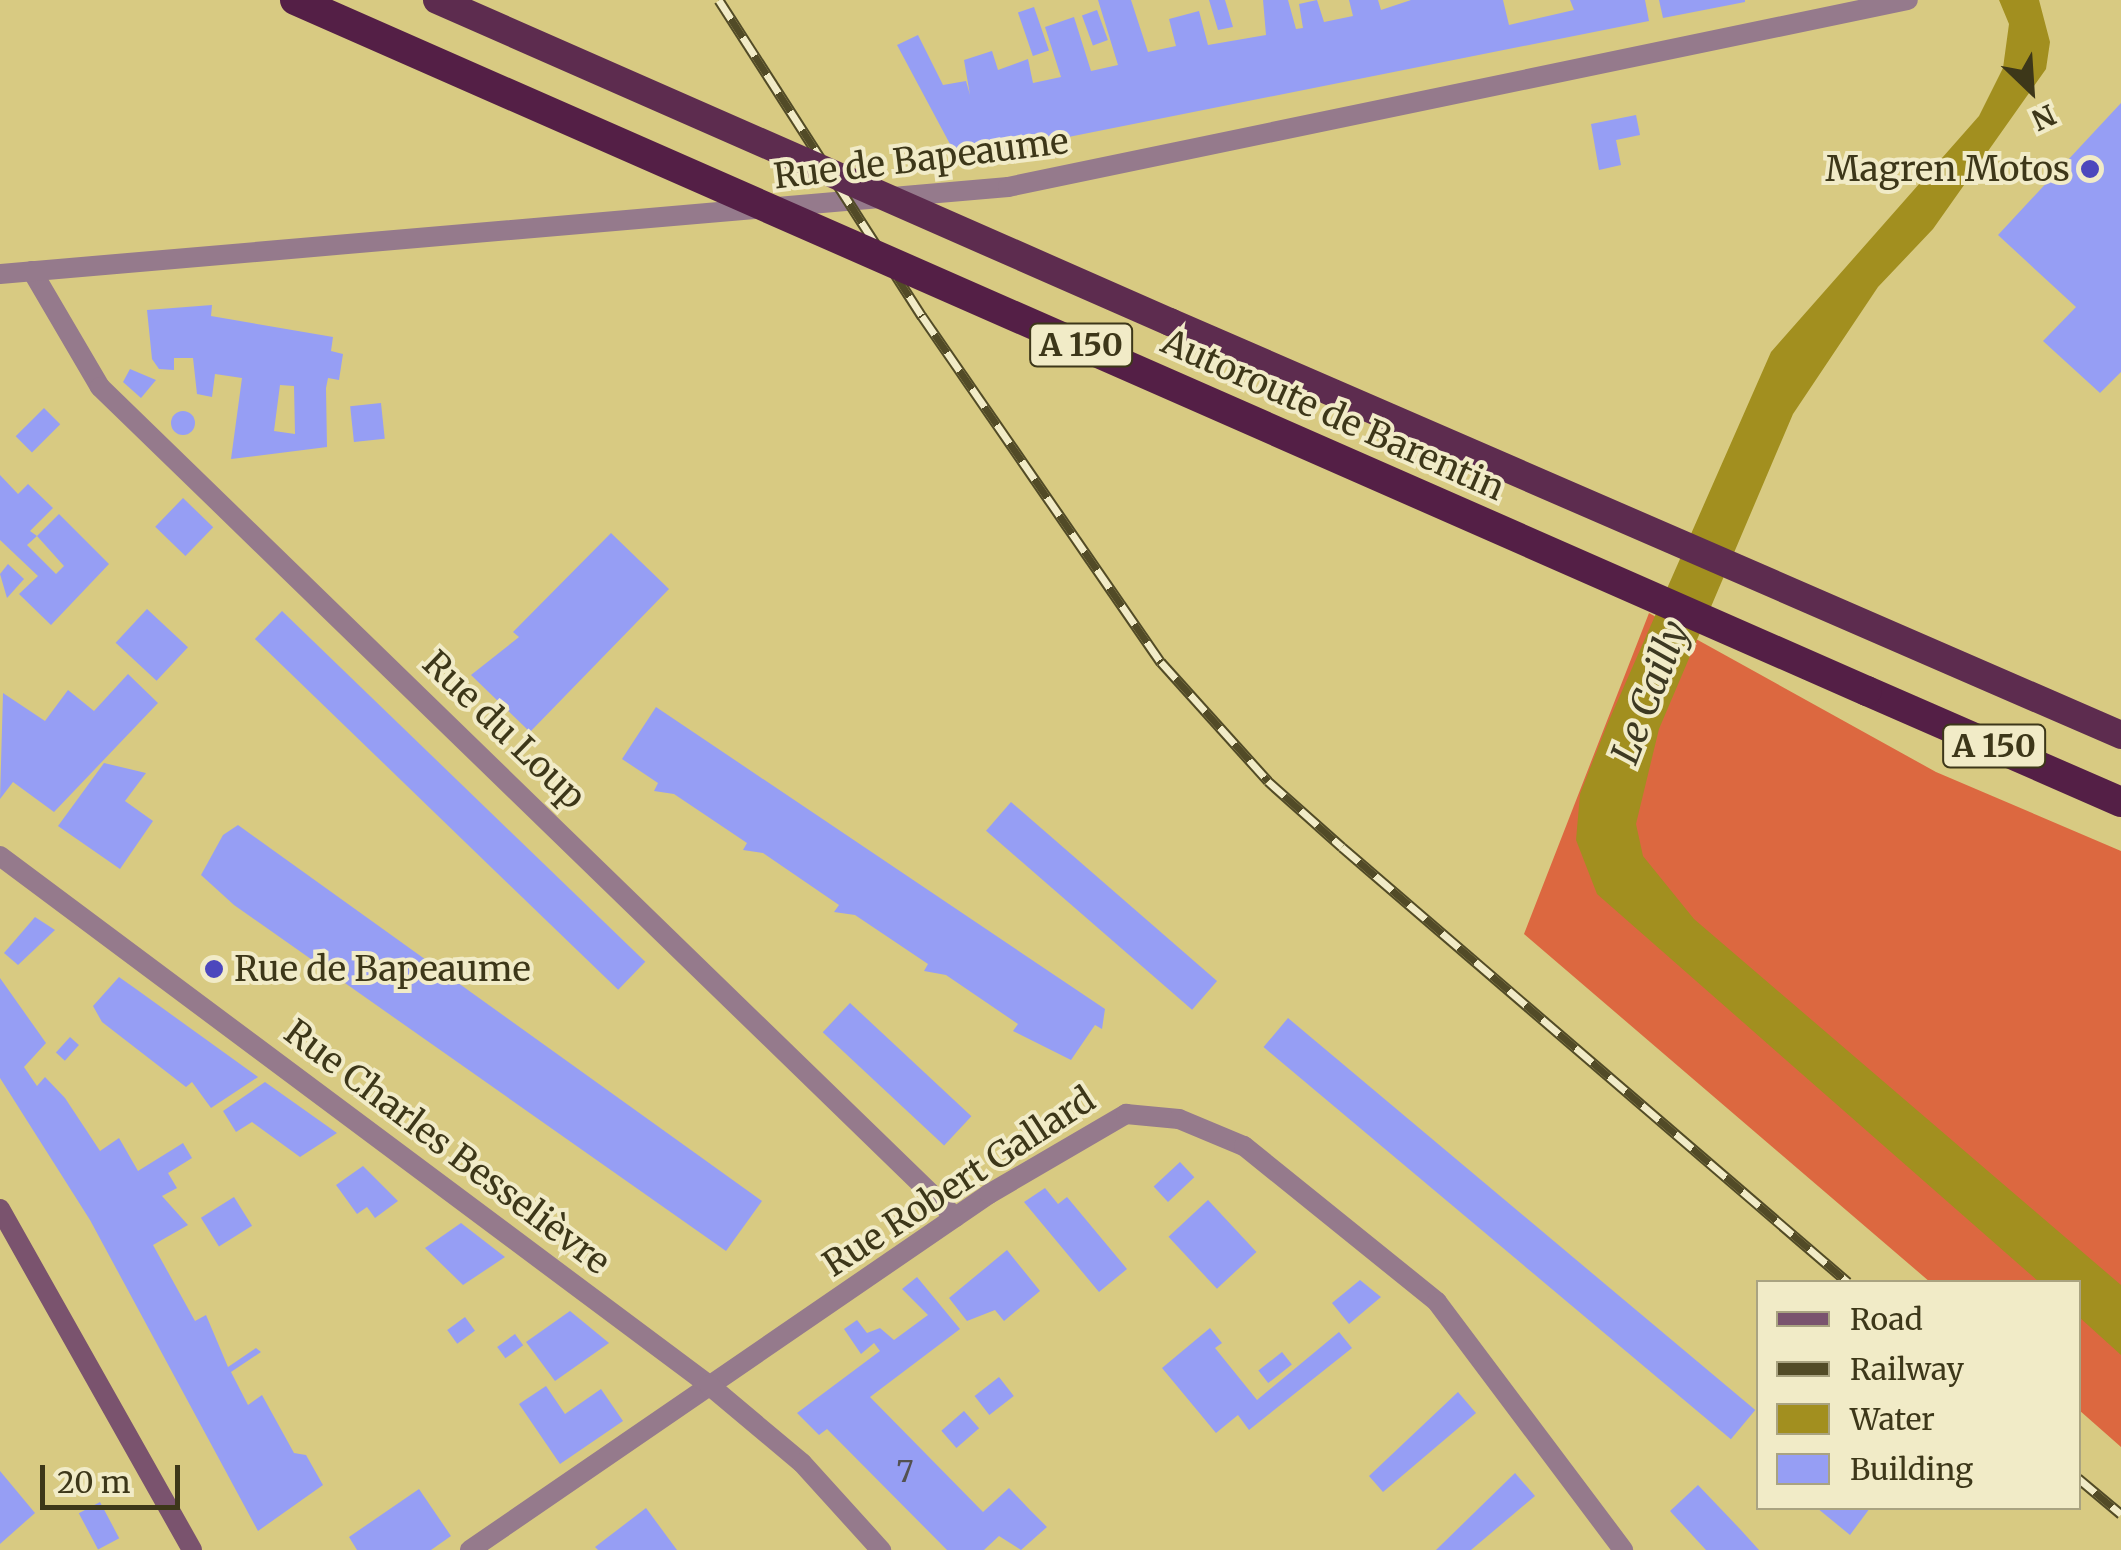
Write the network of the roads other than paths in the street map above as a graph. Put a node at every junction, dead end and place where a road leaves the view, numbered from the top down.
1 (295, 0) edge
2 (437, 0) edge
3 (1908, 0) edge
4 (32, 271) junction
5 (0, 274) edge
6 (2121, 735) edge
7 (2121, 802) edge
8 (0, 856) edge
9 (0, 1209) edge
10 (956, 1216) junction
11 (709, 1385) junction
12 (192, 1550) edge
13 (470, 1550) edge
14 (881, 1550) edge
15 (1623, 1550) edge

1 - 7 highway, Autoroute de Barentin / A 150, bridge
2 - 6 highway, Autoroute de Barentin / A 150, bridge
3 - 4 street, Rue de Bapeaume
4 - 5 street, Rue de Bapeaume
4 - 10 street, Rue du Loup
8 - 11 street, Rue Charles Besselièvre
9 - 12 main road
10 - 11 street, Rue Robert Gallard
10 - 15 street, Rue Robert Gallard
11 - 13 street, Rue Robert Gallard
11 - 14 street, Rue Charles Besselièvre

